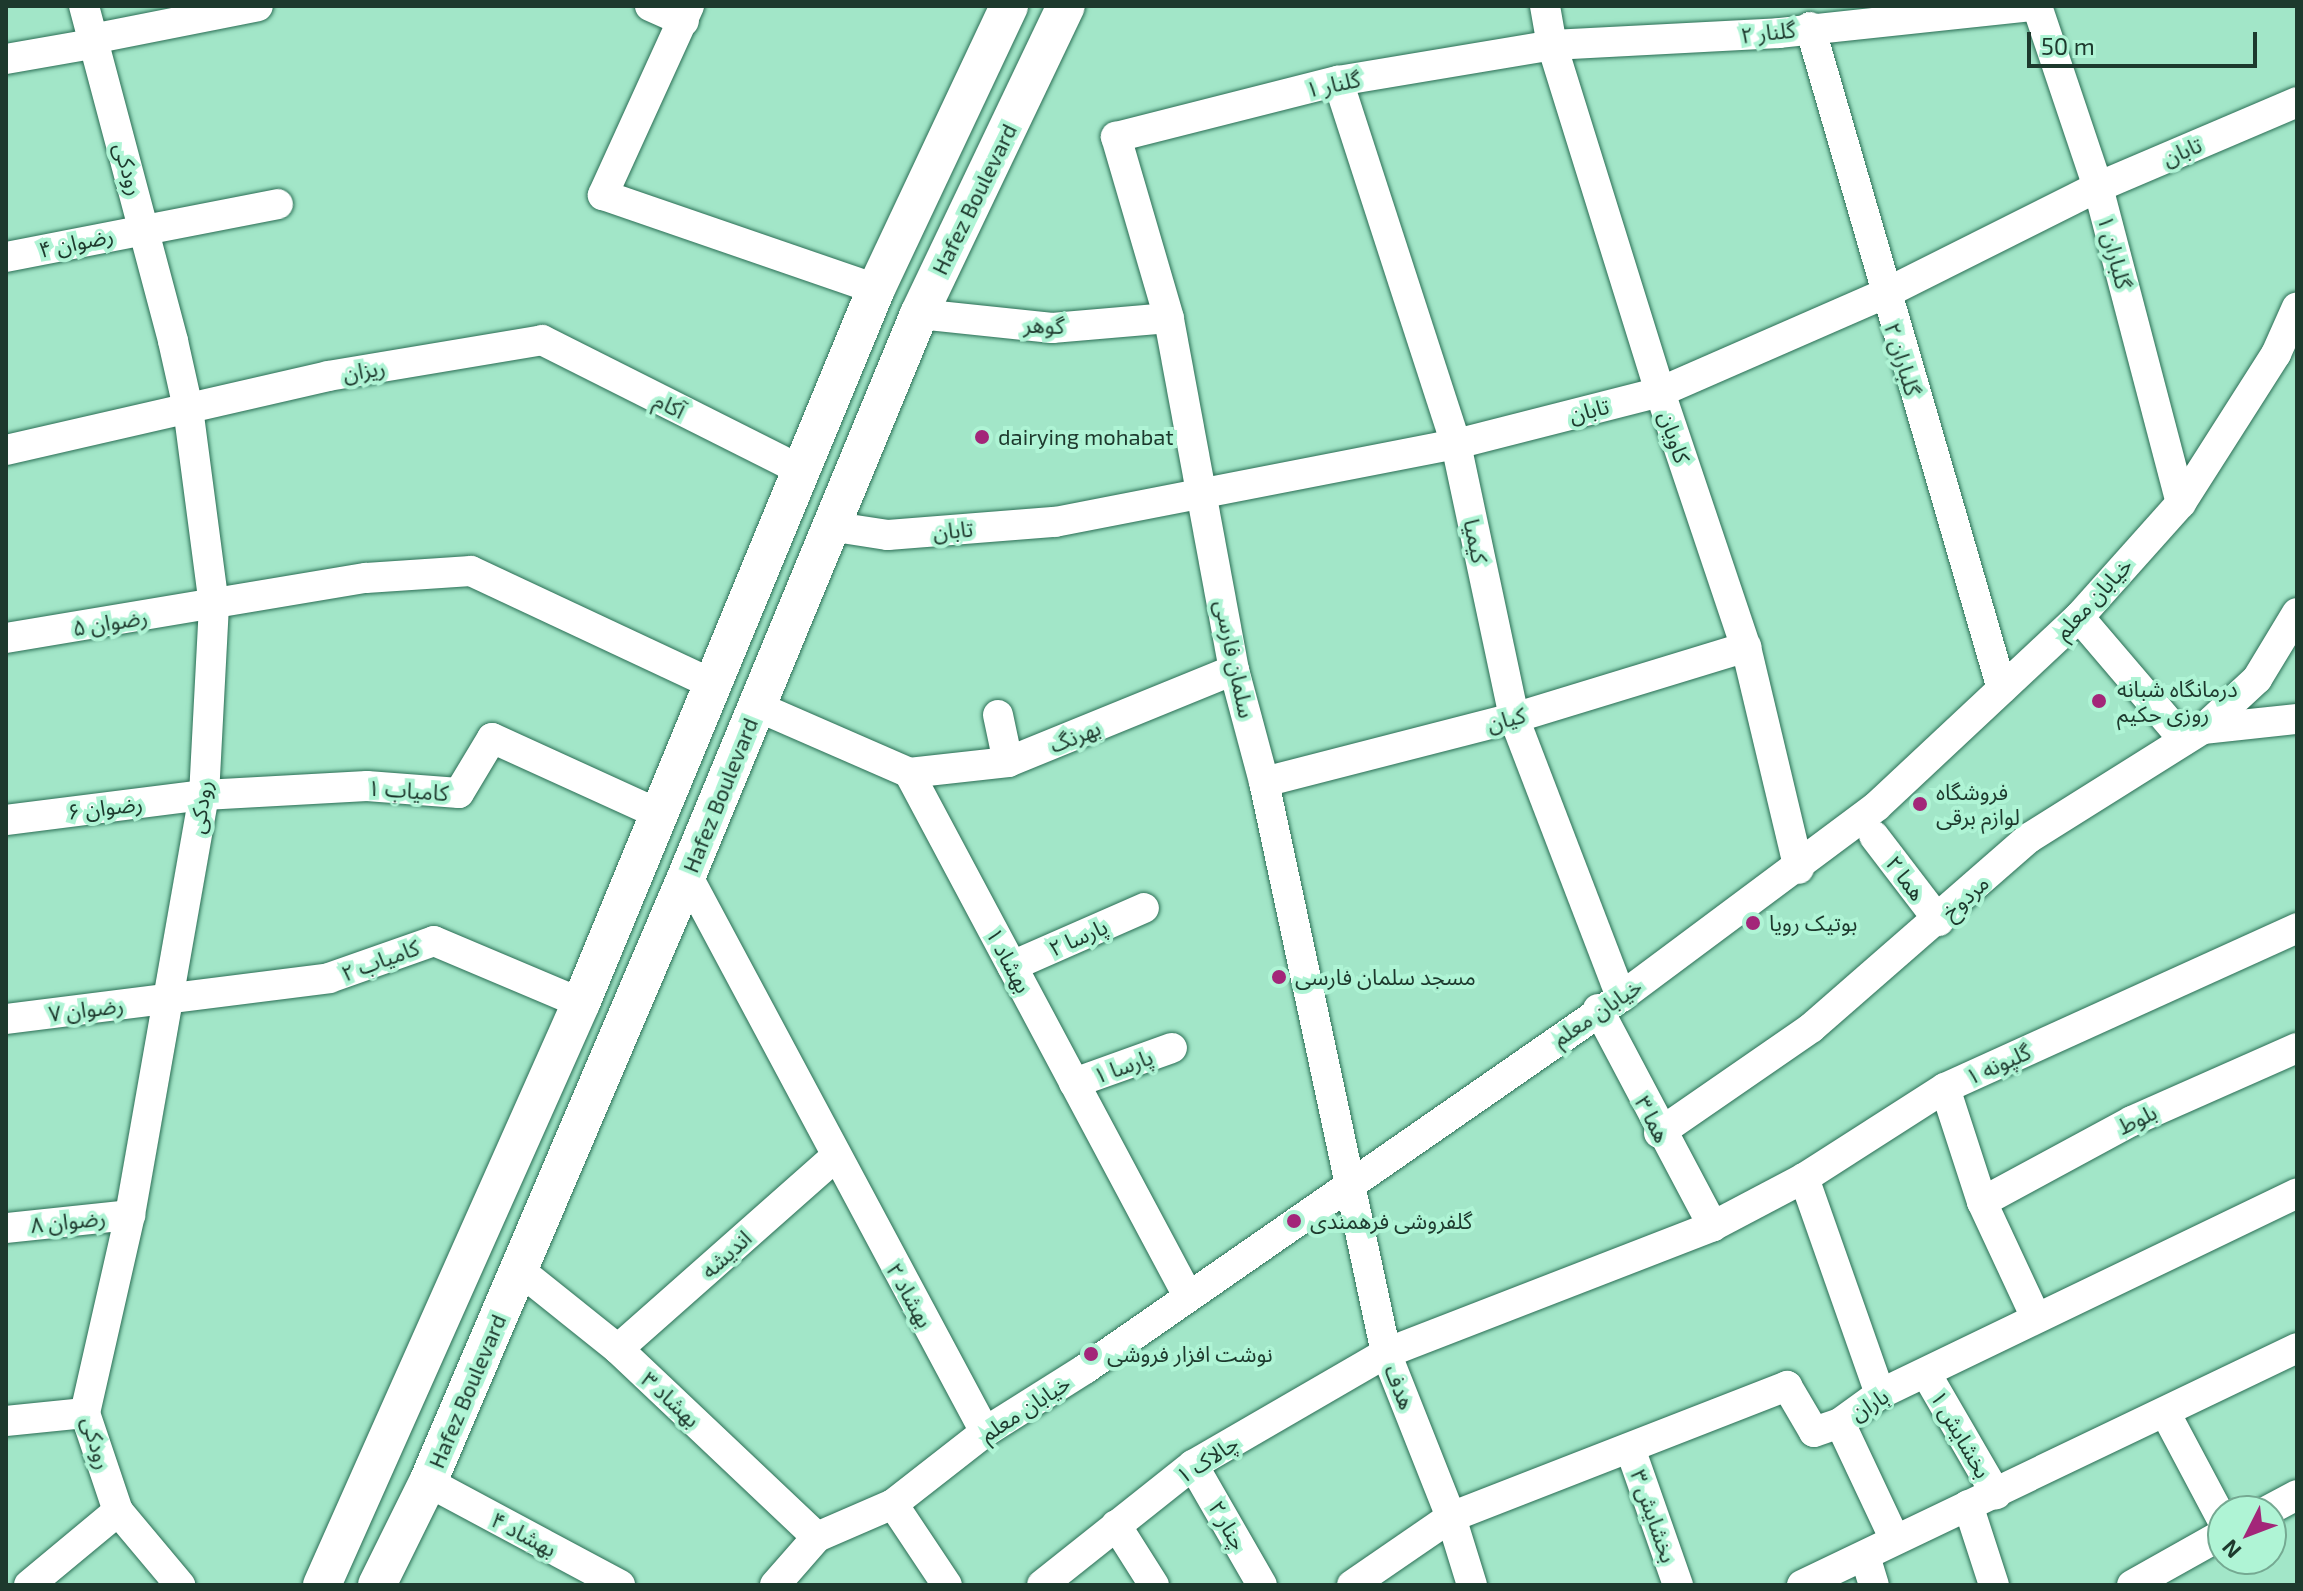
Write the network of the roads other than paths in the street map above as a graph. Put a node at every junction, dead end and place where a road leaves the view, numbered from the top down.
1 (84, 6) edge
2 (258, 6) edge
3 (650, 6) edge
4 (1009, 6) edge
5 (1066, 6) edge
6 (1545, 6) edge
7 (2034, 6) edge
8 (1993, 9) edge
9 (686, 13) edge
10 (1780, 20) edge
11 (1810, 27) junction
12 (92, 42) junction
13 (1552, 45) junction
14 (6, 59) edge
15 (1338, 81) junction
16 (2297, 102) edge
17 (1116, 137) joint
18 (2098, 187) junction
19 (278, 204) dead end
20 (146, 228) junction
21 (6, 257) edge
22 (876, 289) junction
23 (1884, 294) junction
24 (2297, 307) edge
25 (919, 314) junction
26 (1169, 318) junction
27 (542, 340) joint
28 (1660, 392) junction
29 (188, 408) junction
30 (1456, 444) junction
31 (6, 450) edge
32 (799, 469) junction
33 (1201, 495) junction
34 (2181, 503) junction
35 (829, 526) junction
36 (214, 605) junction
37 (2297, 613) edge
38 (2079, 617) junction
39 (6, 638) edge
40 (1746, 647) junction
41 (1234, 670) junction
42 (712, 684) junction
43 (2002, 689) junction
44 (756, 706) junction
45 (998, 715) dead end
46 (1514, 718) junction
47 (2297, 719) edge
48 (2193, 734) junction
49 (1008, 762) junction
50 (909, 773) junction
51 (1264, 782) junction
52 (204, 795) junction
53 (659, 814) junction
54 (6, 820) edge
55 (1874, 836) dead end
56 (1799, 869) junction
57 (687, 875) junction
58 (1144, 908) dead end
59 (1939, 921) junction
60 (2297, 928) edge
61 (1012, 966) junction
62 (166, 998) junction
63 (581, 1003) junction
64 (1609, 1003) junction
65 (6, 1019) edge
66 (1172, 1048) dead end
67 (2297, 1048) edge
68 (1074, 1083) junction
69 (1945, 1088) junction
70 (1659, 1133) junction
71 (834, 1158) junction
72 (1804, 1178) junction
73 (1350, 1182) junction
74 (2297, 1193) edge
75 (1982, 1202) junction
76 (130, 1215) junction
77 (1713, 1226) junction
78 (6, 1228) edge
79 (518, 1269) junction
80 (1187, 1294) junction
81 (2036, 1318) junction
82 (2297, 1348) edge
83 (618, 1349) junction
84 (1386, 1353) junction
85 (1927, 1375) junction
86 (1880, 1394) junction
87 (85, 1413) junction
88 (2166, 1414) junction
89 (6, 1421) edge
90 (1840, 1423) junction
91 (985, 1432) junction
92 (1630, 1448) junction
93 (1193, 1465) junction
94 (428, 1482) junction
95 (1996, 1494) junction
96 (2209, 1495) edge
97 (893, 1504) junction
98 (1968, 1505) junction
99 (118, 1511) junction
100 (1451, 1517) junction
101 (1116, 1525) junction
102 (817, 1537) junction
103 (1895, 1540) junction
104 (2207, 1543) edge
105 (1865, 1556) junction
106 (29, 1585) edge
107 (180, 1585) edge
108 (322, 1585) edge
109 (377, 1585) edge
110 (620, 1585) edge
111 (775, 1585) edge
112 (947, 1585) edge
113 (1042, 1585) edge
114 (1154, 1585) edge
115 (1262, 1585) edge
116 (1352, 1585) edge
117 (1472, 1585) edge
118 (1678, 1585) edge
119 (1802, 1585) edge
120 (1874, 1585) edge
121 (1994, 1585) edge
122 (2132, 1585) edge

1 - 12 street, رودکی
2 - 12 street
3 - 9 street
4 - 22 main road
5 - 25 main road, Hafez Boulevard
6 - 13 street, کاویان
7 - 8 street, گلنار ۲
7 - 18 street, گلباران ۱
8 - 11 street, گلنار ۲
9 - 22 street
10 - 11 street, گلنار ۲
10 - 13 street, گلنار ۲
11 - 23 street, گلباران ۲
12 - 14 street
12 - 20 street, رودکی
13 - 15 street, گلنار ۱
13 - 28 street, کاویان
15 - 17 street, گلنار ۱
15 - 30 street, کیمیا
16 - 18 street, تابان
17 - 26 street, سلمان فارسی
18 - 23 street, تابان
18 - 34 street, گلباران ۱
19 - 20 street, رضوان ۴
20 - 21 street, رضوان ۴
20 - 29 street, رودکی
22 - 32 main road
23 - 28 street, تابان
23 - 43 street, گلباران ۲
24 - 34 street, خیابان معلم
25 - 26 street, گوهر
25 - 35 main road, Hafez Boulevard
26 - 33 street, سلمان فارسی
27 - 29 street, ریزان
27 - 32 street, آکام
28 - 30 street, تابان
28 - 40 street, کاویان
29 - 31 street, ریزان
29 - 36 street, رودکی
30 - 33 street, تابان
30 - 46 street, کیمیا
32 - 42 main road
33 - 35 street, تابان
33 - 41 street, سلمان فارسی
34 - 38 street, خیابان معلم
35 - 44 main road, Hafez Boulevard
36 - 39 street, رضوان ۵
36 - 42 street, رضوان ۵
36 - 52 street, رودکی
37 - 48 street
38 - 43 street, خیابان معلم
38 - 48 street
40 - 46 street, کیان
40 - 56 street, کاویان
41 - 49 street, بهرنگ
41 - 51 street, سلمان فارسی
42 - 53 main road
43 - 56 street, خیابان معلم
44 - 50 street
44 - 57 main road, Hafez Boulevard
45 - 49 street
46 - 51 street, کیان
46 - 64 street, کیمیا
47 - 48 street, مردوخ
48 - 59 street, مردوخ
49 - 50 street, بهرنگ
50 - 61 street, بهشاد ۱
51 - 73 street, سلمان فارسی
52 - 53 street, کامیاب ۱
52 - 54 street, رضوان ۶
52 - 62 street, رودکی
53 - 63 main road
55 - 59 street, هما ۲
56 - 64 street, خیابان معلم
57 - 71 street, بهشاد ۲
57 - 79 main road, Hafez Boulevard
58 - 61 street, پارسا ۲
59 - 70 street, مردوخ
60 - 69 street, گلپونه ۱
61 - 68 street, بهشاد ۱
62 - 63 street, کامیاب ۲
62 - 65 street, رضوان ۷
62 - 76 street, رودکی
63 - 108 main road
64 - 70 street, هما ۳
64 - 73 street, خیابان معلم
66 - 68 street, پارسا ۱
67 - 75 street, بلوط
68 - 80 street, بهشاد ۱
69 - 72 street, گلپونه ۱
69 - 75 street
70 - 77 street, هما ۳
71 - 83 street, اندیشه
71 - 91 street, بهشاد ۲
72 - 77 street, گلپونه ۱
72 - 86 street
73 - 80 street, خیابان معلم
73 - 84 street, هدف
74 - 81 street, باران
75 - 81 street
76 - 78 street, رضوان ۸
76 - 87 street, رودکی
77 - 84 street, چالاک ۱
79 - 83 street, بهشاد ۳
79 - 94 main road, Hafez Boulevard
80 - 91 street, خیابان معلم
81 - 85 street, باران
82 - 88 street
83 - 102 street, بهشاد ۳
84 - 93 street, چالاک ۱
84 - 100 street, هدف
85 - 86 street, باران
85 - 95 street, بخشایش ۱
86 - 90 street, باران
87 - 89 street
87 - 99 street, رودکی
88 - 95 street
88 - 96 street
90 - 92 street, باران
90 - 103 street
91 - 97 street, خیابان معلم
92 - 100 street, باران
92 - 118 street, بخشایش ۳
93 - 101 street, چالاک ۱
93 - 115 street, چنار ۲
94 - 109 main road, Hafez Boulevard
94 - 110 street, بهشاد ۴
95 - 98 street
97 - 102 street, خیابان معلم
97 - 112 street
98 - 103 street
98 - 121 street
99 - 106 street
99 - 107 street, رودکی
100 - 116 street, باران
100 - 117 street, هدف
101 - 113 street, چالاک ۱
101 - 114 street
102 - 111 street, خیابان معلم
103 - 105 street
104 - 122 street
105 - 119 street
105 - 120 street

